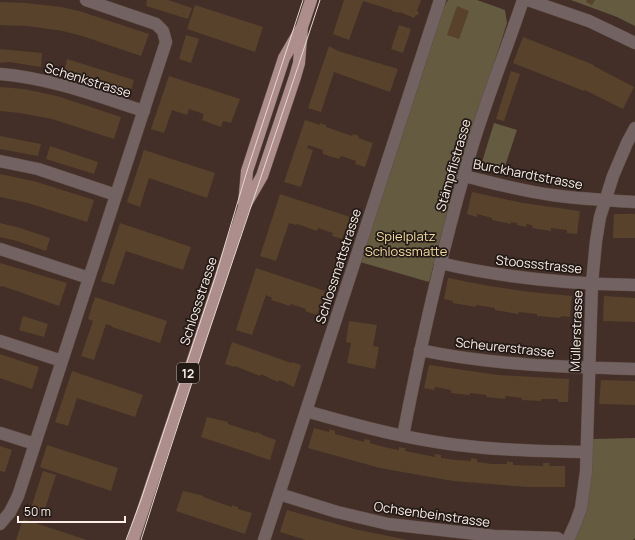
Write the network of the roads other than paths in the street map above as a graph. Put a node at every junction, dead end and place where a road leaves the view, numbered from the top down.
1 (86, 0) edge
2 (311, 0) edge
3 (440, 0) edge
4 (523, 0) edge
5 (528, 0) edge
6 (635, 43) edge
7 (0, 74) edge
8 (144, 112) junction
9 (635, 128) edge
10 (0, 161) edge
11 (464, 176) junction
12 (116, 195) junction
13 (606, 200) junction
14 (635, 202) edge
15 (0, 249) edge
16 (440, 263) junction
17 (90, 278) junction
18 (592, 283) junction
19 (635, 285) edge
20 (0, 341) edge
21 (420, 350) junction
22 (62, 361) junction
23 (589, 367) junction
24 (635, 369) edge
25 (306, 410) junction
26 (0, 433) edge
27 (403, 436) junction
28 (35, 444) junction
29 (586, 452) junction
30 (279, 494) junction
31 (0, 524) edge
32 (133, 540) edge
33 (264, 540) edge
34 (560, 540) edge
35 (568, 540) edge

1 - 8 street, Schenkstrasse
2 - 32 main road, Schlossstrasse / 12
3 - 25 street, Schlossmattstrasse
4 - 11 street, Stämpflistrasse
5 - 6 street
7 - 8 street, Schenkstrasse
8 - 12 street, Schenkstrasse
9 - 13 street, Müllerstrasse
10 - 12 street
11 - 13 street, Burckhardtstrasse
11 - 16 street, Stämpflistrasse
12 - 17 street, Schenkstrasse
13 - 14 street, Burckhardtstrasse
13 - 18 street, Müllerstrasse
15 - 17 street
16 - 18 street, Stoossstrasse
16 - 21 street, Stämpflistrasse
17 - 22 street, Schenkstrasse
18 - 19 street, Stoossstrasse
18 - 23 street, Müllerstrasse
20 - 22 street
21 - 23 street, Scheurerstrasse
21 - 27 street, Stämpflistrasse
22 - 28 street, Schenkstrasse
23 - 24 street, Scheurerstrasse
23 - 29 street, Müllerstrasse
25 - 27 street
25 - 30 street, Schlossmattstrasse
26 - 28 street
27 - 29 street
28 - 31 street, Schenkstrasse
29 - 35 street, Müllerstrasse
30 - 33 street, Schlossmattstrasse
30 - 34 street, Ochsenbeinstrasse

